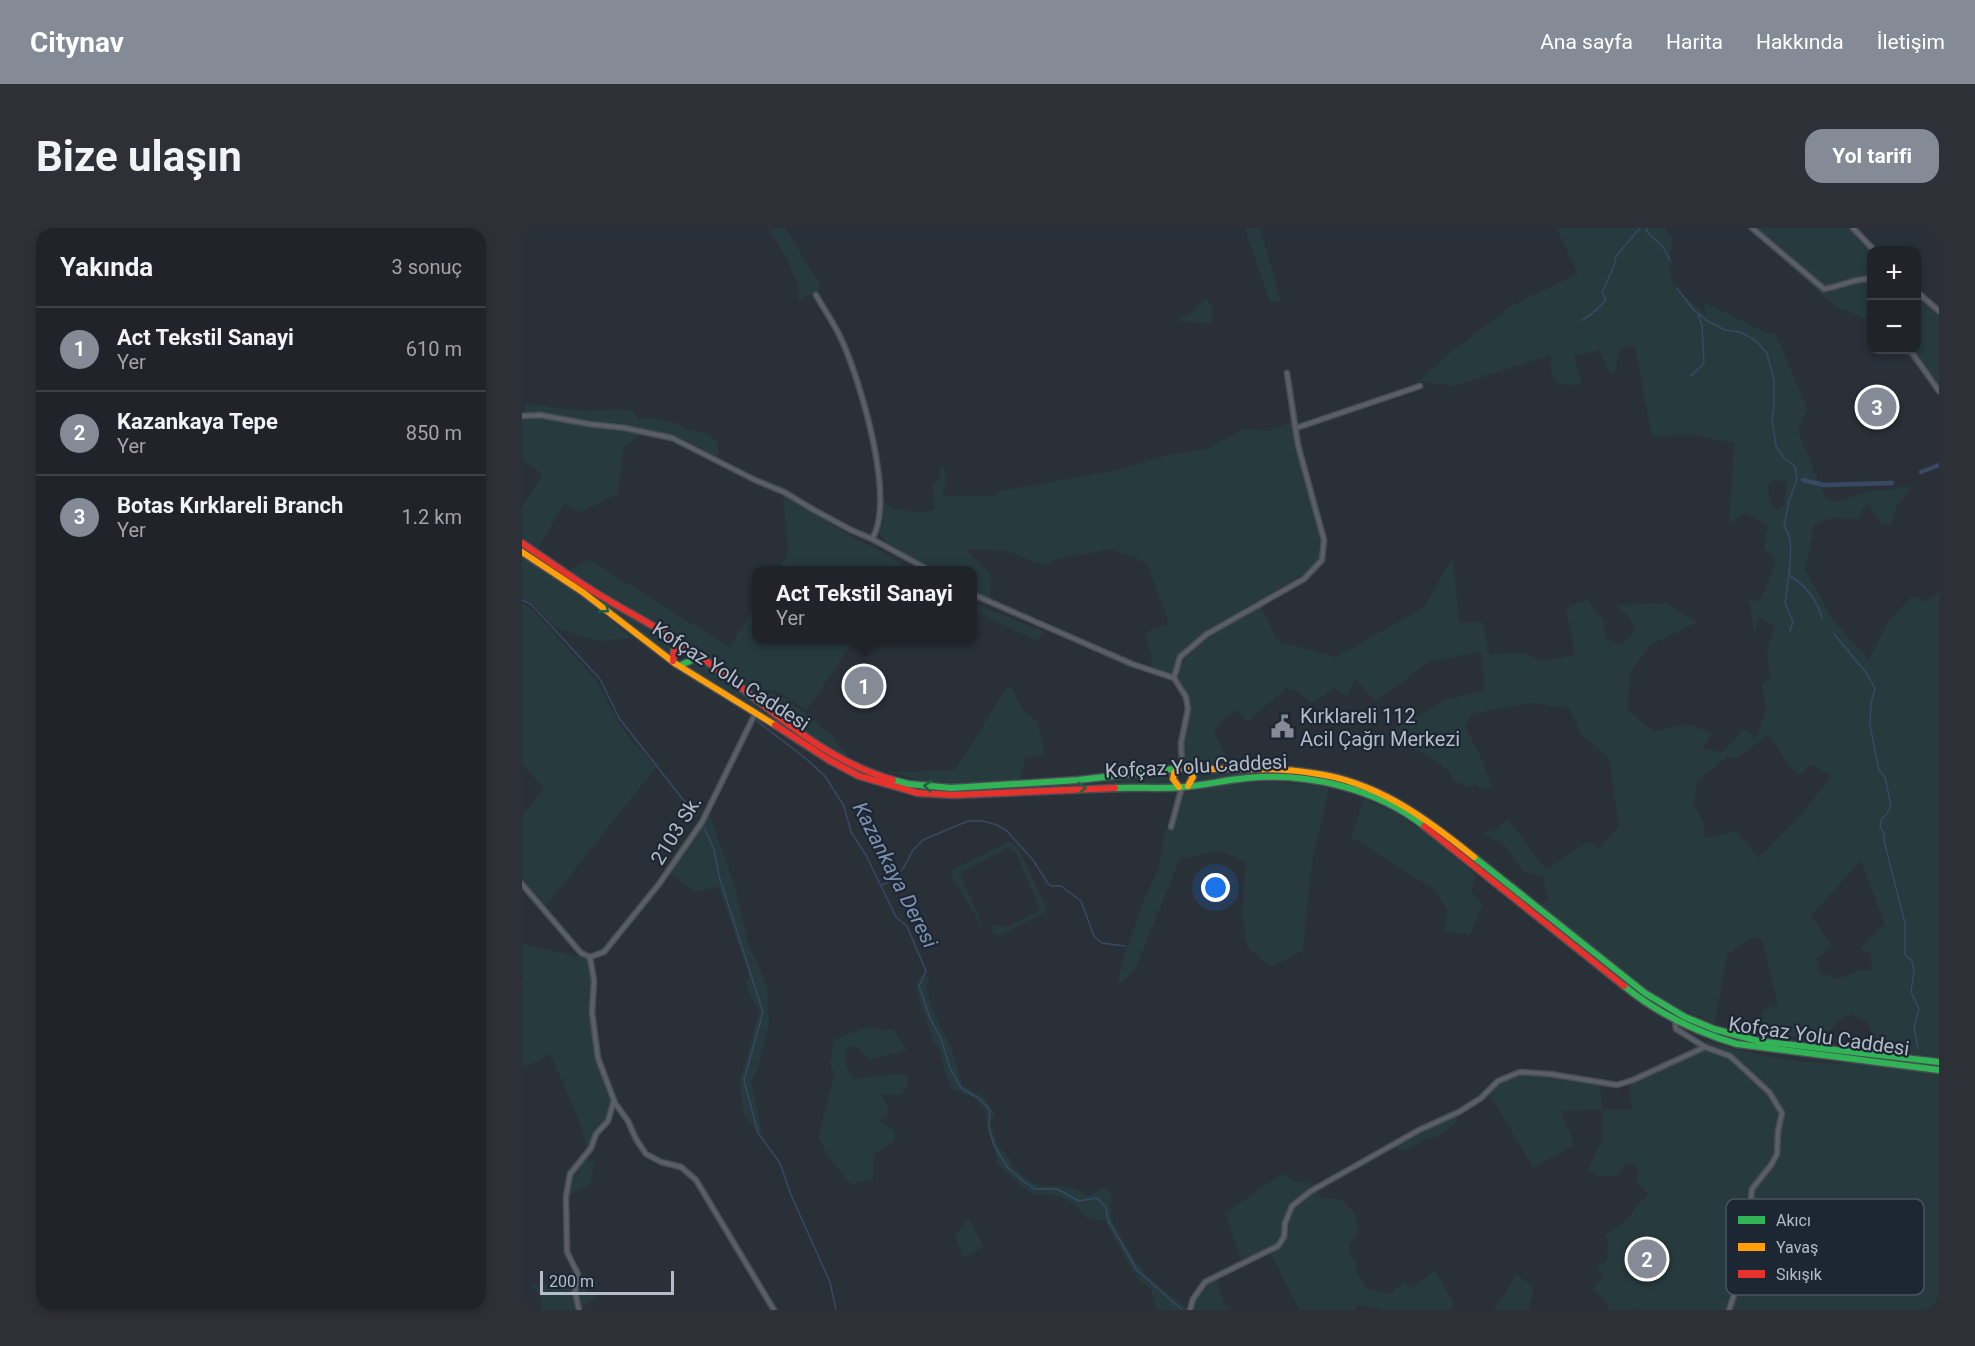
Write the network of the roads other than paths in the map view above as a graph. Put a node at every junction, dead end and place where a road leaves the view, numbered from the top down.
1 (1752, 228) edge
2 (1853, 228) edge
3 (1870, 246) edge
4 (1867, 279) edge
5 (816, 295) dead end
6 (1921, 295) edge
7 (1939, 311) edge
8 (1913, 354) edge
9 (1287, 373) dead end
10 (1420, 386) dead end
11 (1939, 391) edge
12 (522, 416) edge
13 (1296, 428) junction
14 (872, 539) junction
15 (522, 543) edge
16 (522, 552) edge
17 (922, 566) edge
18 (977, 596) edge
19 (688, 649) junction
20 (676, 663) junction
21 (1174, 678) junction
22 (756, 712) junction
23 (1184, 768) junction
24 (1183, 786) junction
25 (1171, 827) dead end
26 (522, 884) edge
27 (588, 957) junction
28 (1675, 1020) junction
29 (1705, 1047) junction
30 (1939, 1062) edge
31 (1936, 1069) edge
32 (614, 1099) junction
33 (1751, 1199) edge
34 (1734, 1295) edge
35 (579, 1310) edge
36 (774, 1310) edge
37 (1190, 1310) edge
38 (1729, 1310) edge

1 - 4 street
2 - 3 street
5 - 14 street
6 - 7 street
8 - 11 street
9 - 13 street
10 - 13 street
12 - 14 street
13 - 21 street
14 - 17 street
15 - 19 main road, Kofçaz Yolu Caddesi
16 -> 20 main road, Kofçaz Yolu Caddesi
18 - 21 street
19 - 20 main road
19 - 20 main road
23 -> 19 main road, Kofçaz Yolu Caddesi
20 - 22 main road, Kofçaz Yolu Caddesi
21 - 23 street
22 -> 24 main road, Kofçaz Yolu Caddesi
22 - 27 street, 2103 Sk.
23 - 24 main road
23 - 24 main road
23 - 30 main road, Kofçaz Yolu Caddesi
24 - 25 street
24 - 28 main road, Kofçaz Yolu Caddesi
26 - 27 street
27 - 32 street
28 - 29 street
28 - 31 main road, Kofçaz Yolu Caddesi
29 - 33 street
29 - 37 street
32 - 35 street
32 - 36 street
34 - 38 street

